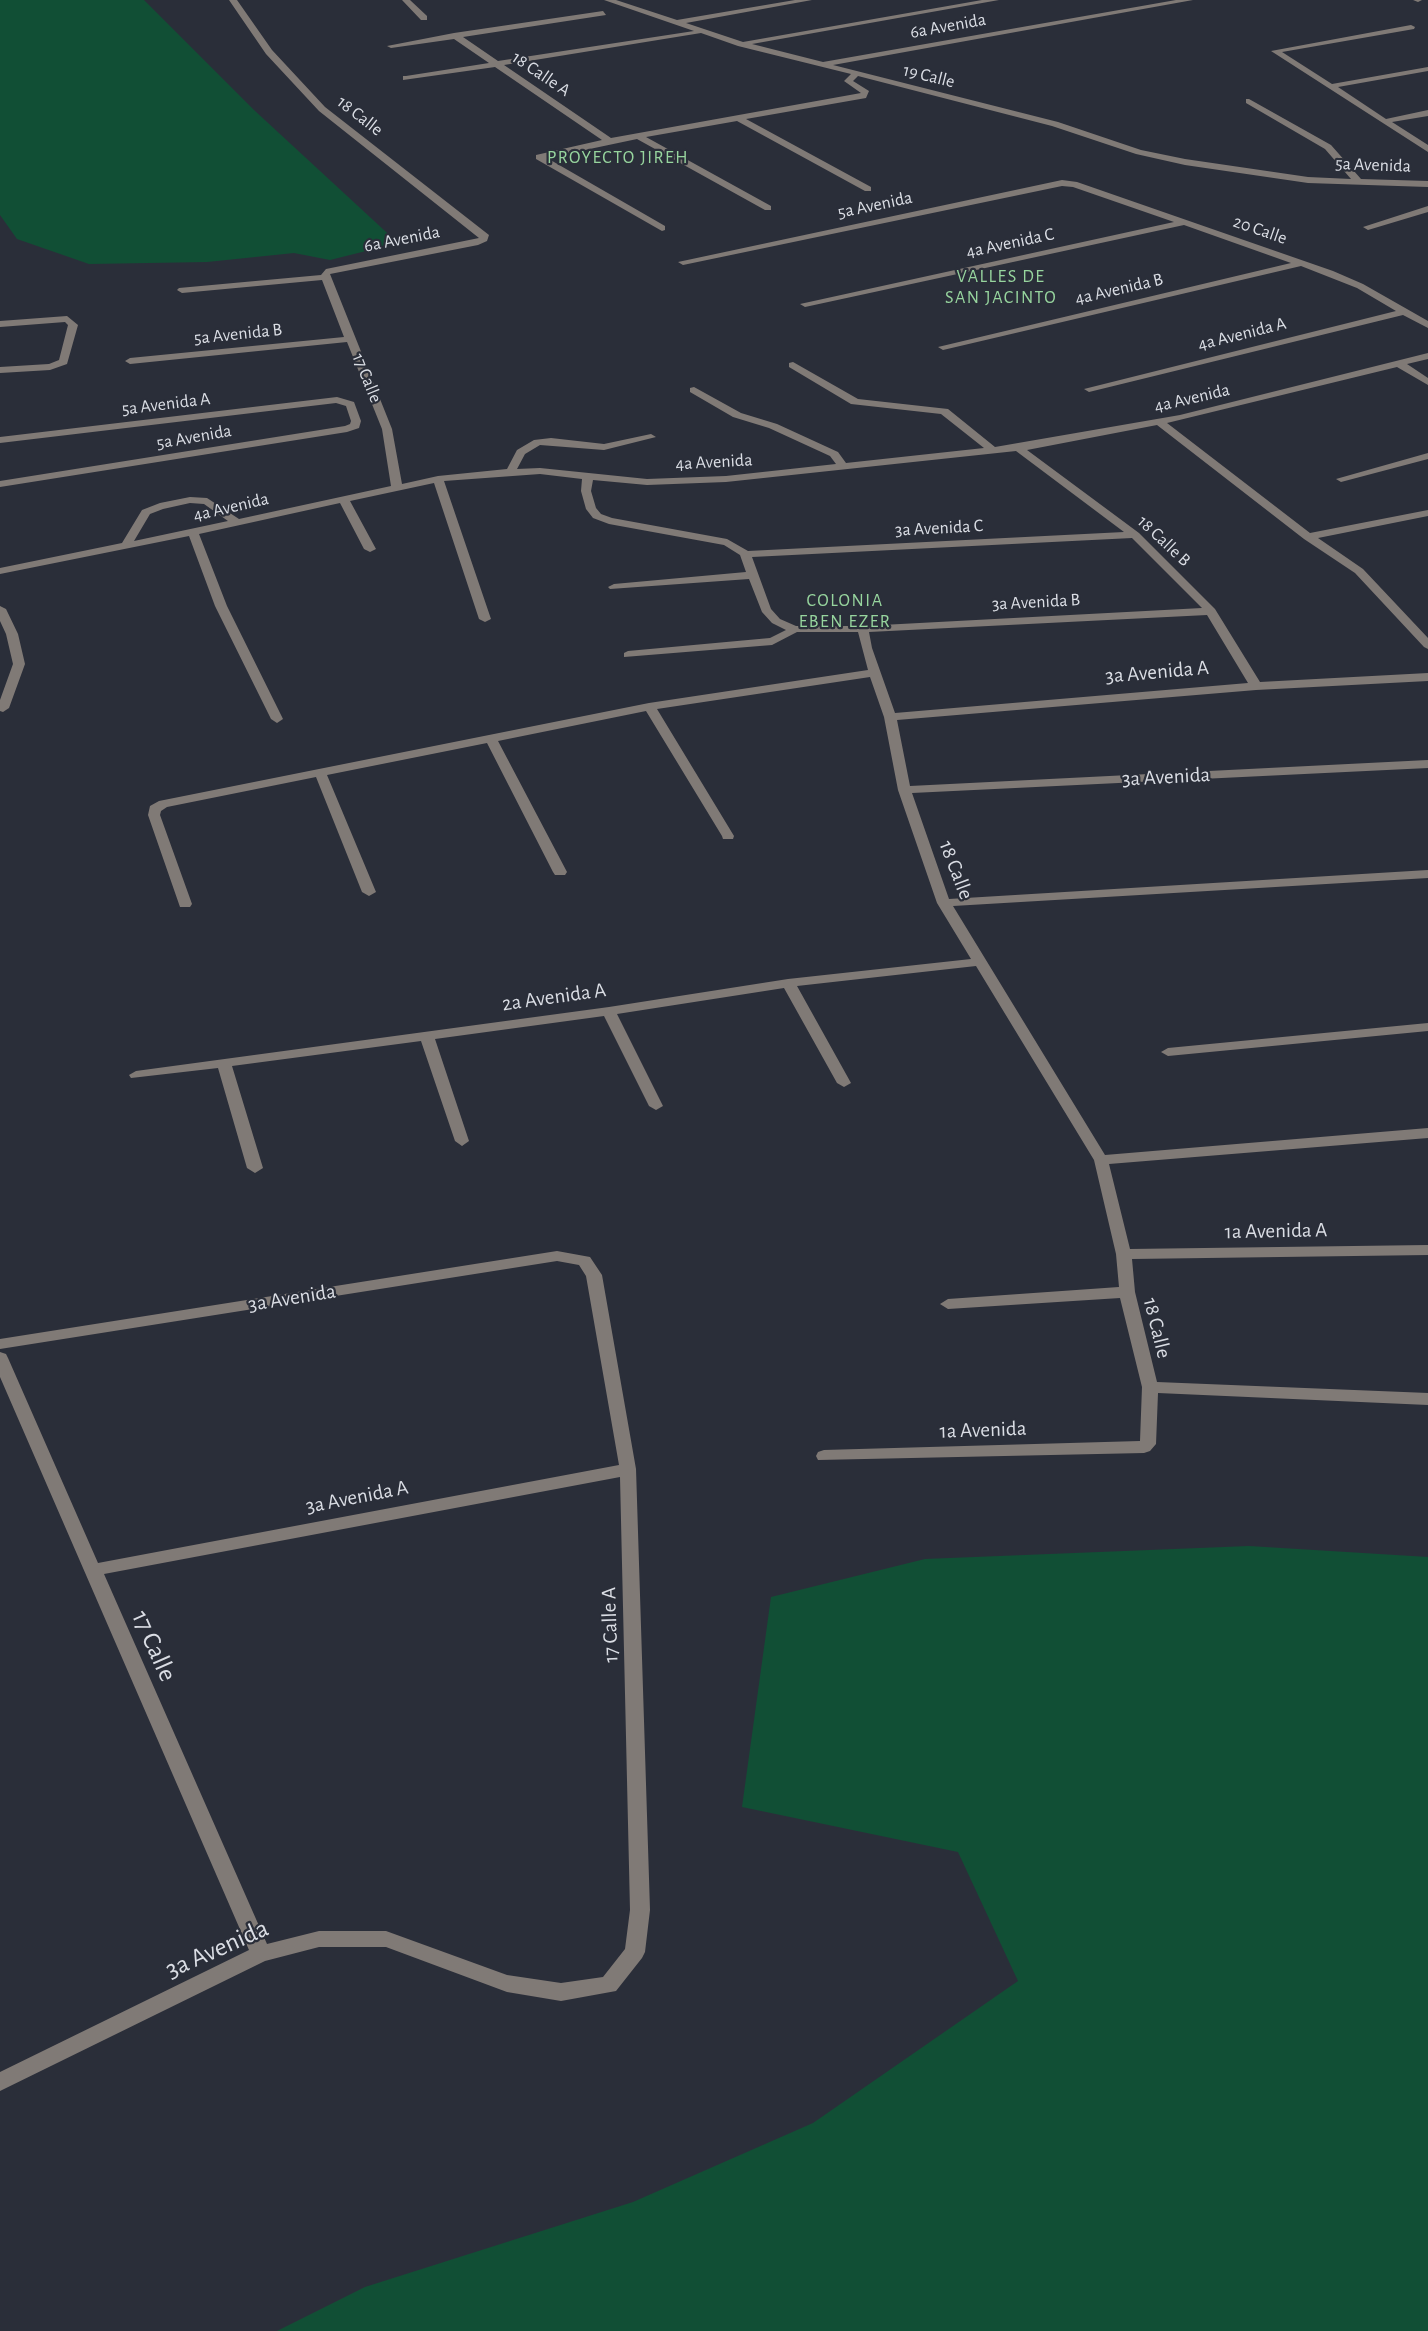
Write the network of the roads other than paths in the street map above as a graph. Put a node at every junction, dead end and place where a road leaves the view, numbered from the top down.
1 (233, 0) edge
2 (406, 0) edge
3 (608, 0) edge
4 (808, 0) edge
5 (995, 0) edge
6 (1189, 0) edge
7 (1171, 1) edge
8 (603, 13) dead end
9 (424, 18) dead end
10 (672, 23) junction
11 (1411, 27) dead end
12 (703, 33) junction
13 (454, 35) junction
14 (741, 44) junction
15 (391, 46) dead end
16 (819, 65) junction
17 (499, 66) junction
18 (1428, 69) edge
19 (856, 74) junction
20 (406, 78) dead end
21 (1332, 86) junction
22 (1249, 101) dead end
23 (1428, 113) edge
24 (738, 118) junction
25 (1387, 121) junction
26 (638, 136) junction
27 (609, 141) junction
28 (1428, 149) edge
29 (1245, 171) joint
30 (1358, 181) junction
31 (1074, 184) joint
32 (1428, 184) edge
33 (868, 189) dead end
34 (768, 208) dead end
35 (1428, 209) edge
36 (1186, 222) junction
37 (1368, 226) dead end
38 (662, 228) dead end
39 (484, 239) joint
40 (683, 262) dead end
41 (1302, 262) junction
42 (326, 275) junction
43 (182, 290) dead end
44 (805, 304) dead end
45 (1403, 312) junction
46 (0, 324) edge
47 (1428, 325) edge
48 (351, 339) junction
49 (943, 347) dead end
50 (1428, 356) edge
51 (130, 361) dead end
52 (1399, 364) junction
53 (793, 365) dead end
54 (0, 370) edge
55 (1428, 382) edge
56 (1089, 388) dead end
57 (694, 390) dead end
58 (337, 400) joint
59 (1159, 422) junction
60 (651, 437) dead end
61 (0, 440) edge
62 (1018, 448) junction
63 (992, 450) junction
64 (1428, 456) edge
65 (843, 467) junction
66 (511, 471) junction
67 (588, 477) junction
68 (438, 479) junction
69 (1341, 479) dead end
70 (0, 484) edge
71 (397, 488) junction
72 (343, 499) junction
73 (1428, 513) edge
74 (237, 522) junction
75 (194, 532) junction
76 (1135, 535) junction
77 (1308, 537) junction
78 (126, 545) junction
79 (370, 549) dead end
80 (745, 554) junction
81 (0, 571) edge
82 (752, 575) junction
83 (614, 587) dead end
84 (0, 609) edge
85 (1211, 611) junction
86 (485, 619) dead end
87 (863, 628) junction
88 (794, 629) junction
89 (1426, 641) edge
90 (628, 655) dead end
91 (875, 673) junction
92 (1428, 677) edge
93 (1256, 686) junction
94 (649, 707) junction
95 (3, 708) dead end
96 (890, 717) junction
97 (277, 719) dead end
98 (490, 738) junction
99 (1428, 764) edge
100 (320, 773) junction
101 (904, 790) junction
102 (728, 836) dead end
103 (560, 872) dead end
104 (1428, 874) edge
105 (369, 892) dead end
106 (944, 903) junction
107 (185, 904) dead end
108 (979, 962) junction
109 (788, 983) junction
110 (609, 1011) junction
111 (1428, 1027) edge
112 (427, 1036) junction
113 (1168, 1052) dead end
114 (225, 1063) junction
115 (136, 1075) dead end
116 (844, 1083) dead end
117 (656, 1106) dead end
118 (1428, 1133) edge
119 (462, 1141) dead end
120 (1101, 1160) junction
121 (255, 1168) dead end
122 (1428, 1250) edge
123 (1124, 1254) junction
124 (584, 1261) joint
125 (1127, 1292) junction
126 (948, 1304) dead end
127 (0, 1344) edge
128 (0, 1358) edge
129 (1150, 1387) junction
130 (1428, 1399) edge
131 (1144, 1447) joint
132 (824, 1456) dead end
133 (628, 1469) junction
134 (93, 1570) junction
135 (261, 1954) junction
136 (609, 1985) joint
137 (0, 2082) edge

1 - 39 street, 18 Calle
2 - 9 street
3 - 10 street, 19 Calle
4 - 10 street
5 - 14 street
6 - 7 street, 6a Avenida
7 - 16 street, 6a Avenida
8 - 13 street
10 - 12 street, 19 Calle
11 - 21 street
12 - 14 street, 19 Calle
12 - 17 street
13 - 15 street
13 - 17 street, 18 Calle A
14 - 16 street, 19 Calle
16 - 19 street, 19 Calle
17 - 20 street
17 - 27 street, 18 Calle A
18 - 21 street
19 - 24 street
19 - 29 street, 19 Calle
21 - 25 street
22 - 30 street
23 - 25 street
24 - 26 street
24 - 33 street
25 - 28 street
26 - 27 street
26 - 34 street
27 - 38 street
29 - 30 street, 5a Avenida
30 - 32 street, 5a Avenida
31 - 36 street, 20 Calle
31 - 40 street, 5a Avenida
35 - 37 street
36 - 41 street, 20 Calle
36 - 44 street, 4a Avenida C
39 - 42 street, 6a Avenida
41 - 45 street, 20 Calle
41 - 49 street, 4a Avenida B
42 - 43 street, 6a Avenida
42 - 48 street, 17 Calle
45 - 47 street, 20 Calle
45 - 56 street, 4a Avenida A
46 - 54 street
48 - 51 street, 5a Avenida B
48 - 71 street, 17 Calle
50 - 52 street, 4a Avenida
52 - 55 street
52 - 59 street, 4a Avenida
53 - 63 street
57 - 65 street
58 - 61 street, 5a Avenida A
58 - 70 street, 5a Avenida
59 - 62 street, 4a Avenida
59 - 77 street
60 - 66 street
62 - 63 street, 4a Avenida
62 - 76 street, 18 Calle B
63 - 65 street, 4a Avenida
64 - 69 street
65 - 67 street, 4a Avenida
66 - 67 street, 4a Avenida
66 - 68 street, 4a Avenida
67 - 80 street
68 - 71 street, 4a Avenida
68 - 86 street
71 - 72 street, 4a Avenida
72 - 74 street, 4a Avenida
72 - 79 street
73 - 77 street
74 - 75 street, 4a Avenida
74 - 78 street
75 - 78 street, 4a Avenida
75 - 97 street
76 - 80 street, 3a Avenida C
76 - 85 street, 18 Calle B
77 - 89 street
78 - 81 street, 4a Avenida
80 - 82 street
82 - 83 street
82 - 88 street
84 - 95 street
85 - 87 street, 3a Avenida B
85 - 93 street, 18 Calle B
87 - 88 street
87 - 91 street, 18 Calle
88 - 90 street
91 - 94 street
91 - 96 street, 18 Calle
92 - 93 street, 3a Avenida A
93 - 96 street, 3a Avenida A
94 - 98 street
94 - 102 street
96 - 101 street, 18 Calle
98 - 100 street
98 - 103 street
99 - 101 street, 3a Avenida
100 - 105 street
100 - 107 street
101 - 106 street, 18 Calle
104 - 106 street
106 - 108 street, 18 Calle
108 - 109 street, 2a Avenida A
108 - 120 street, 18 Calle
109 - 110 street, 2a Avenida A
109 - 116 street
110 - 112 street, 2a Avenida A
110 - 117 street
111 - 113 street
112 - 114 street, 2a Avenida A
112 - 119 street
114 - 115 street, 2a Avenida A
114 - 121 street
118 - 120 street
120 - 123 street, 18 Calle
122 - 123 street, 1a Avenida A
123 - 125 street, 18 Calle
124 - 127 street, 3a Avenida
124 - 133 street, 17 Calle A
125 - 126 street
125 - 129 street, 18 Calle
128 - 134 street, 17 Calle
129 - 130 street
129 - 131 street, 18 Calle
131 - 132 street, 1a Avenida
133 - 134 street, 3a Avenida A
133 - 136 street, 17 Calle A
134 - 135 street, 17 Calle
135 - 136 street, 3a Avenida
135 - 137 street, 3a Avenida

